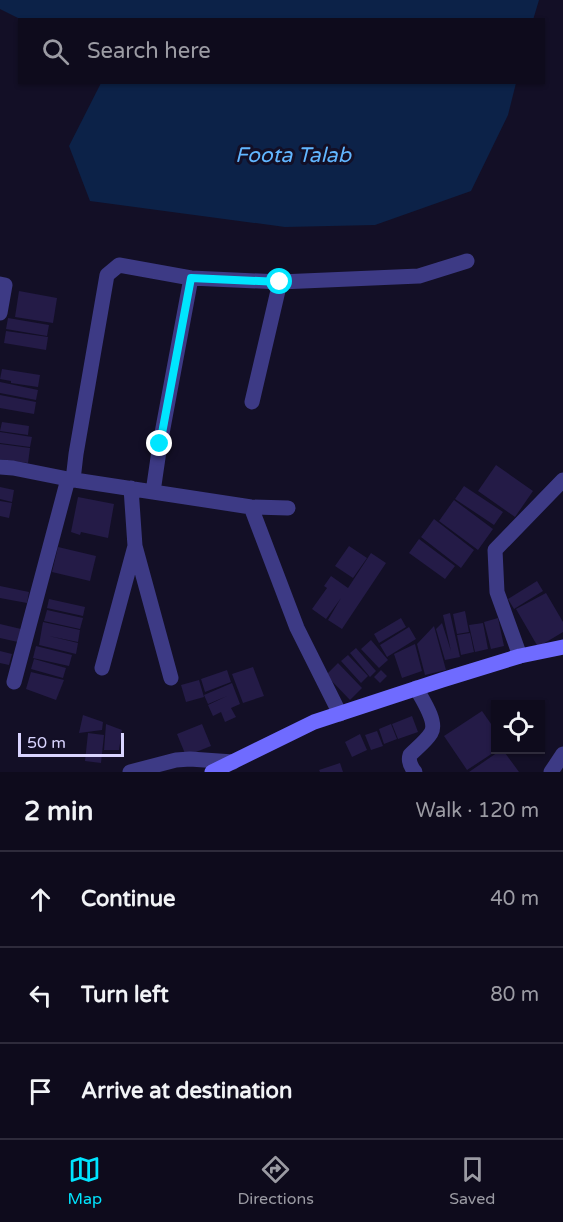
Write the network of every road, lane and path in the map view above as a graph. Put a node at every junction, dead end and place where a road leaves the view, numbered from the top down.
1 (467, 261) dead end
2 (191, 278) junction
3 (280, 282) junction
4 (0, 284) edge
5 (0, 313) edge
6 (252, 402) dead end
7 (0, 467) edge
8 (71, 479) junction
9 (563, 480) edge
10 (131, 488) junction
11 (153, 492) junction
12 (251, 507) junction
13 (288, 508) dead end
14 (135, 546) junction
15 (563, 647) edge
16 (520, 656) junction
17 (102, 668) dead end
18 (171, 678) dead end
19 (14, 682) dead end
20 (416, 688) junction
21 (340, 714) junction
22 (563, 754) edge
23 (233, 762) junction
24 (130, 772) edge
25 (212, 772) edge
26 (415, 772) edge
27 (550, 772) edge

1 - 3 street
2 - 3 street
2 - 8 street
2 - 11 street
3 - 6 street
4 - 5 street
7 - 8 street
8 - 10 street
8 - 19 street
9 - 16 street
10 - 11 street
10 - 14 street
11 - 12 street
12 - 13 street
12 - 21 street
14 - 17 street
14 - 18 street
15 - 16 main road
16 - 20 main road
20 - 21 main road
20 - 26 street
21 - 23 main road
22 - 27 street
23 - 24 street
23 - 25 main road

